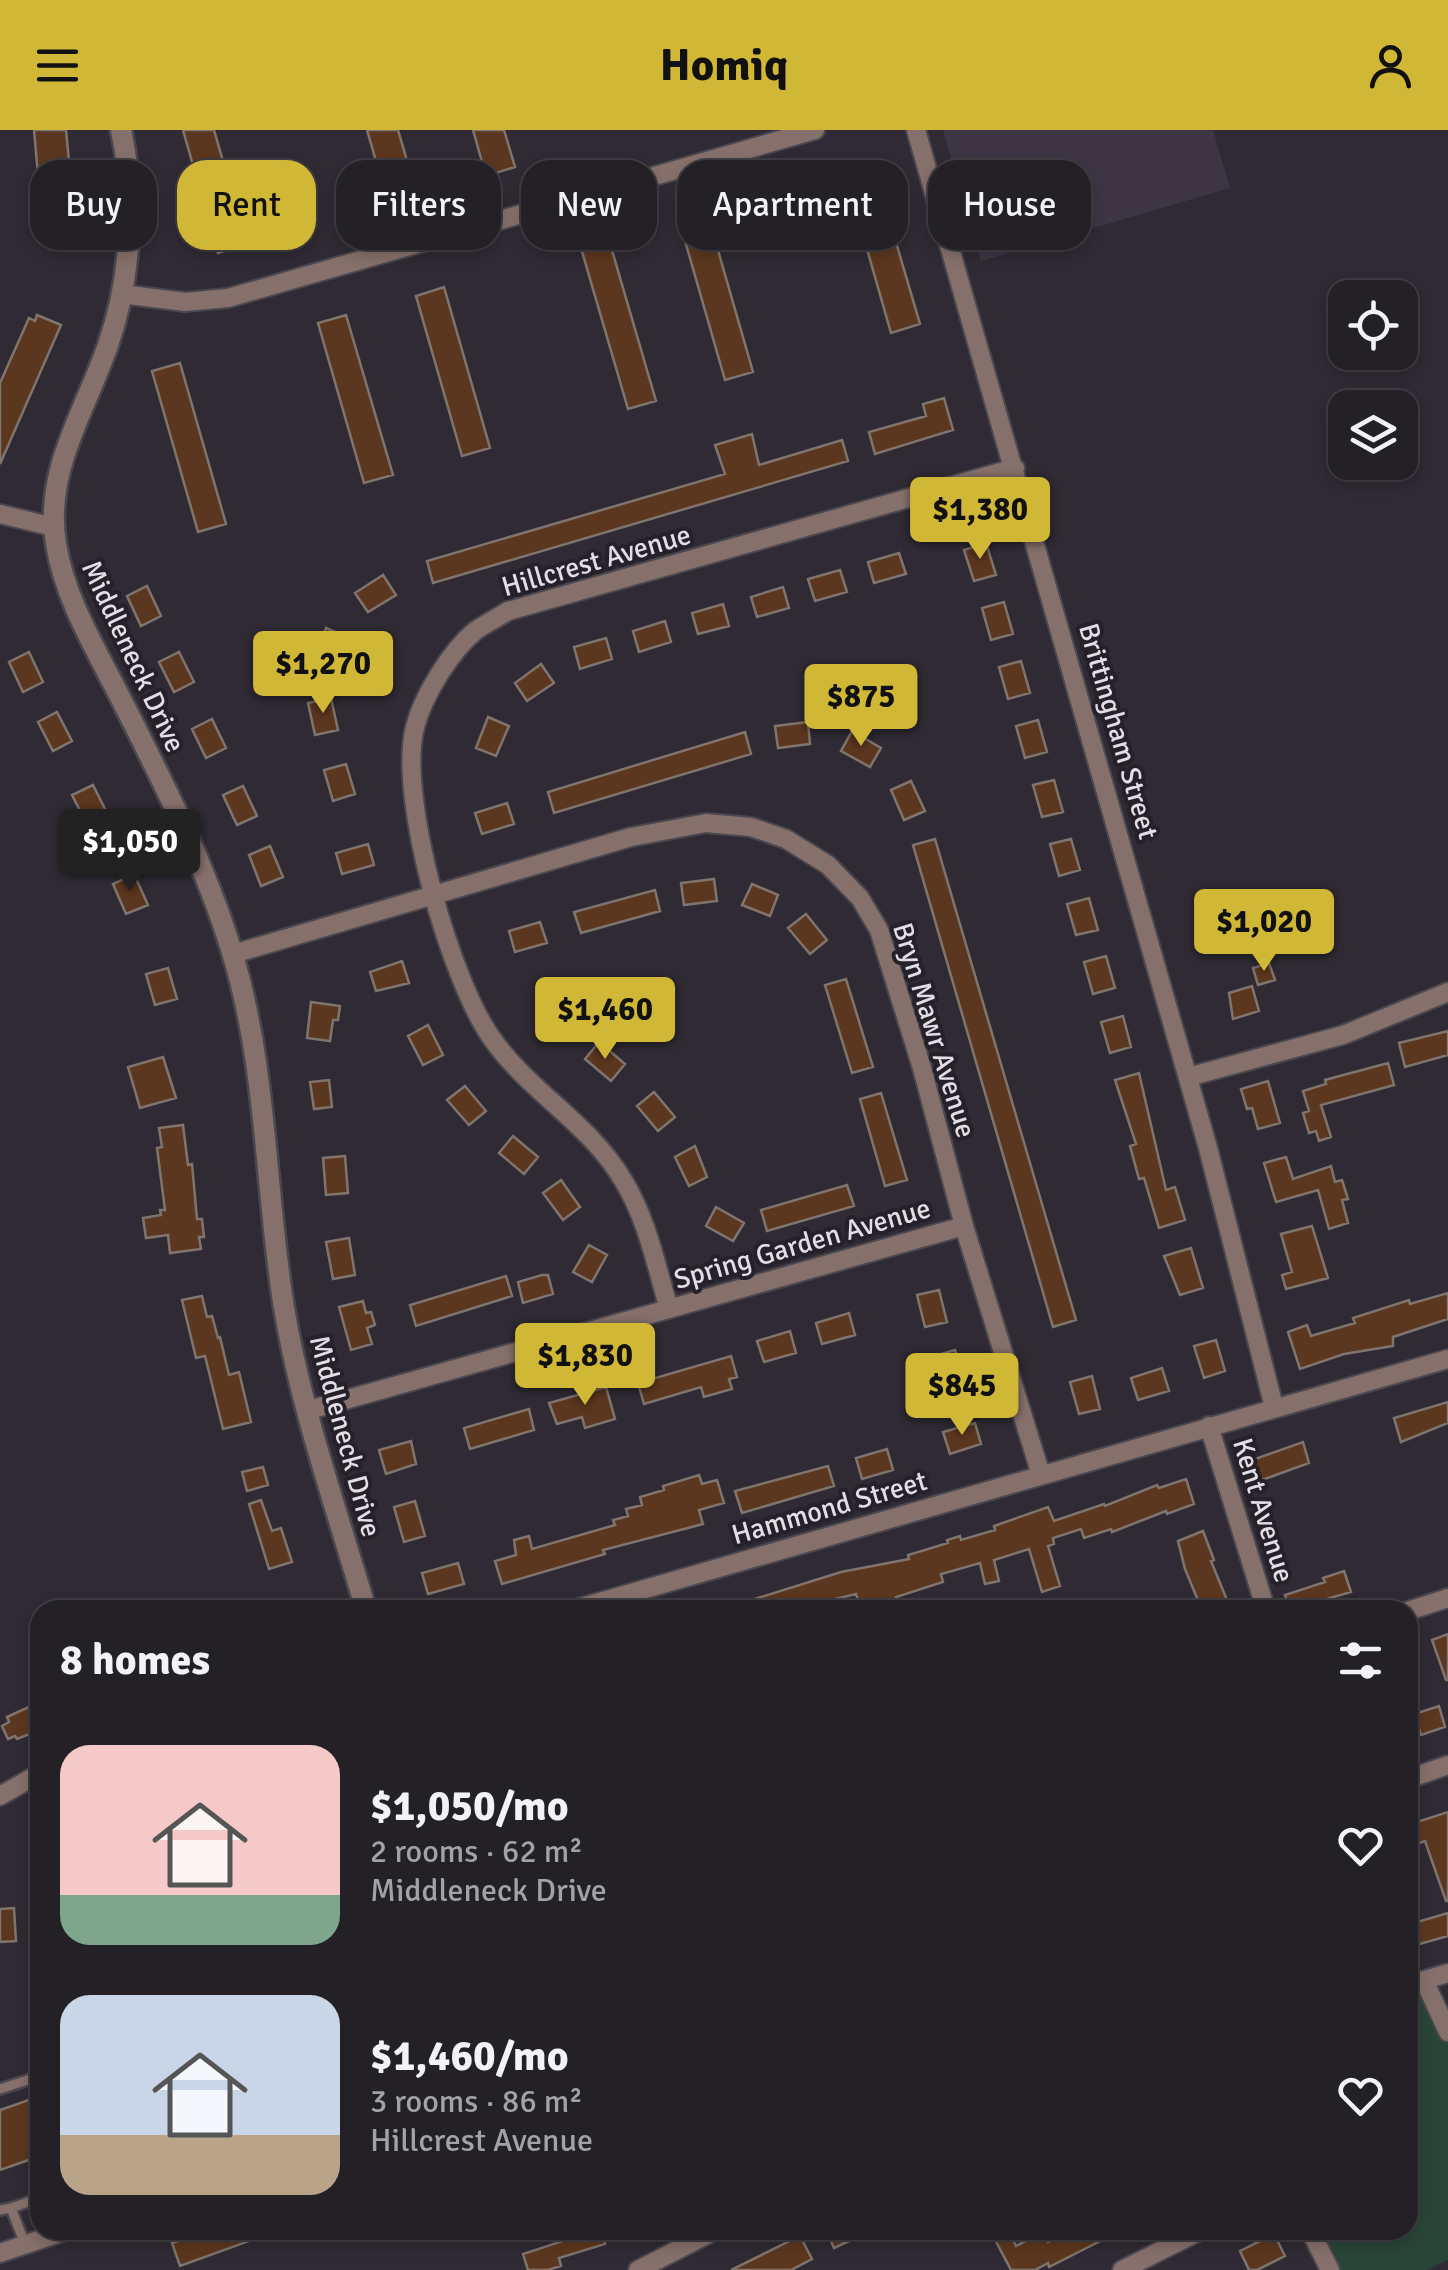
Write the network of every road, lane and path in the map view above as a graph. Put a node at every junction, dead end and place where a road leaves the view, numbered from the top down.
1 (121, 130) edge
2 (815, 130) edge
3 (916, 130) edge
4 (121, 294) junction
5 (1015, 468) junction
6 (0, 514) edge
7 (54, 527) junction
8 (434, 895) junction
9 (233, 954) junction
10 (1448, 992) edge
11 (1188, 1078) junction
12 (964, 1226) junction
13 (668, 1309) junction
14 (1448, 1359) edge
15 (1274, 1407) junction
16 (308, 1410) junction
17 (1209, 1426) junction
18 (1041, 1475) junction
19 (1448, 1598) edge
20 (363, 1600) edge
21 (607, 1600) edge
22 (1263, 1600) edge
23 (1418, 1608) edge
24 (1448, 1765) edge
25 (1418, 1776) edge
26 (30, 1780) edge
27 (0, 1796) edge
28 (1448, 1973) edge
29 (1418, 1981) edge
30 (1418, 1985) edge
31 (1448, 2032) edge
32 (30, 2079) edge
33 (0, 2089) edge
34 (30, 2201) edge
35 (5, 2209) edge
36 (37, 2240) edge
37 (696, 2240) edge
38 (1182, 2240) edge
39 (1315, 2240) edge
40 (25, 2244) junction
41 (0, 2253) edge
42 (638, 2270) edge
43 (1122, 2270) edge
44 (1330, 2270) edge

1 - 4 street, Middleneck Drive
2 - 4 street
3 - 5 street, Brittingham Street
4 - 7 street, Middleneck Drive
5 - 8 street, Hillcrest Avenue
5 - 11 street, Brittingham Street
6 - 7 street
7 - 9 street, Middleneck Drive
8 - 9 street, Bryn Mawr Avenue
8 - 12 street, Bryn Mawr Avenue
8 - 13 street, Hillcrest Avenue
9 - 16 street, Middleneck Drive
10 - 11 street
11 - 15 street, Brittingham Street
12 - 13 street, Spring Garden Avenue
12 - 18 street, Bryn Mawr Avenue
13 - 16 street, Spring Garden Avenue
14 - 15 street, Hammond Street
15 - 17 street, Hammond Street
16 - 20 street, Middleneck Drive
17 - 18 street, Hammond Street
17 - 22 street, Kent Avenue
18 - 21 street, Hammond Street
19 - 23 street
24 - 25 street
26 - 27 street
28 - 29 street
30 - 31 street
32 - 33 lane
34 - 35 lane
35 - 40 lane
36 - 40 street
37 - 42 street
38 - 43 street
39 - 44 street
40 - 41 street

